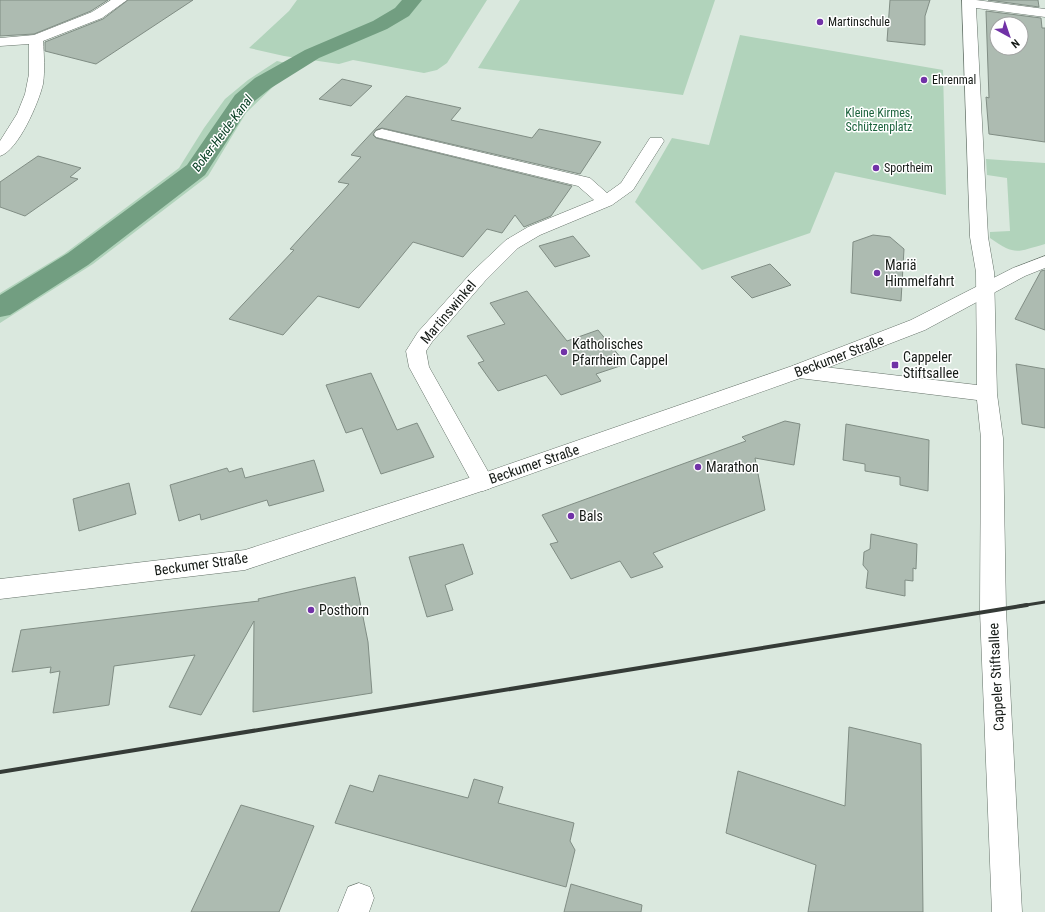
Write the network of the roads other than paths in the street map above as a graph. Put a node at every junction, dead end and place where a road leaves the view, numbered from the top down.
1 (120, 0) edge
2 (969, 2) edge
3 (1045, 13) edge
4 (36, 39) junction
5 (0, 42) edge
6 (382, 134) dead end
7 (656, 141) dead end
8 (2, 146) edge
9 (606, 201) junction
10 (1045, 262) edge
11 (984, 290) junction
12 (799, 371) junction
13 (987, 394) junction
14 (483, 482) junction
15 (0, 589) edge
16 (1007, 912) edge

1 - 4 street
2 - 3 street
2 - 11 street, Cappeler Stiftsallee
4 - 5 street
4 - 8 street
6 - 9 street
7 - 9 street, Martinswinkel
9 - 14 street, Martinswinkel
10 - 11 street, Beckumer Straße
11 - 12 street, Beckumer Straße
11 - 13 street, Cappeler Stiftsallee
12 - 13 street
12 - 14 street, Beckumer Straße
13 - 16 street, Cappeler Stiftsallee
14 - 15 street, Beckumer Straße

